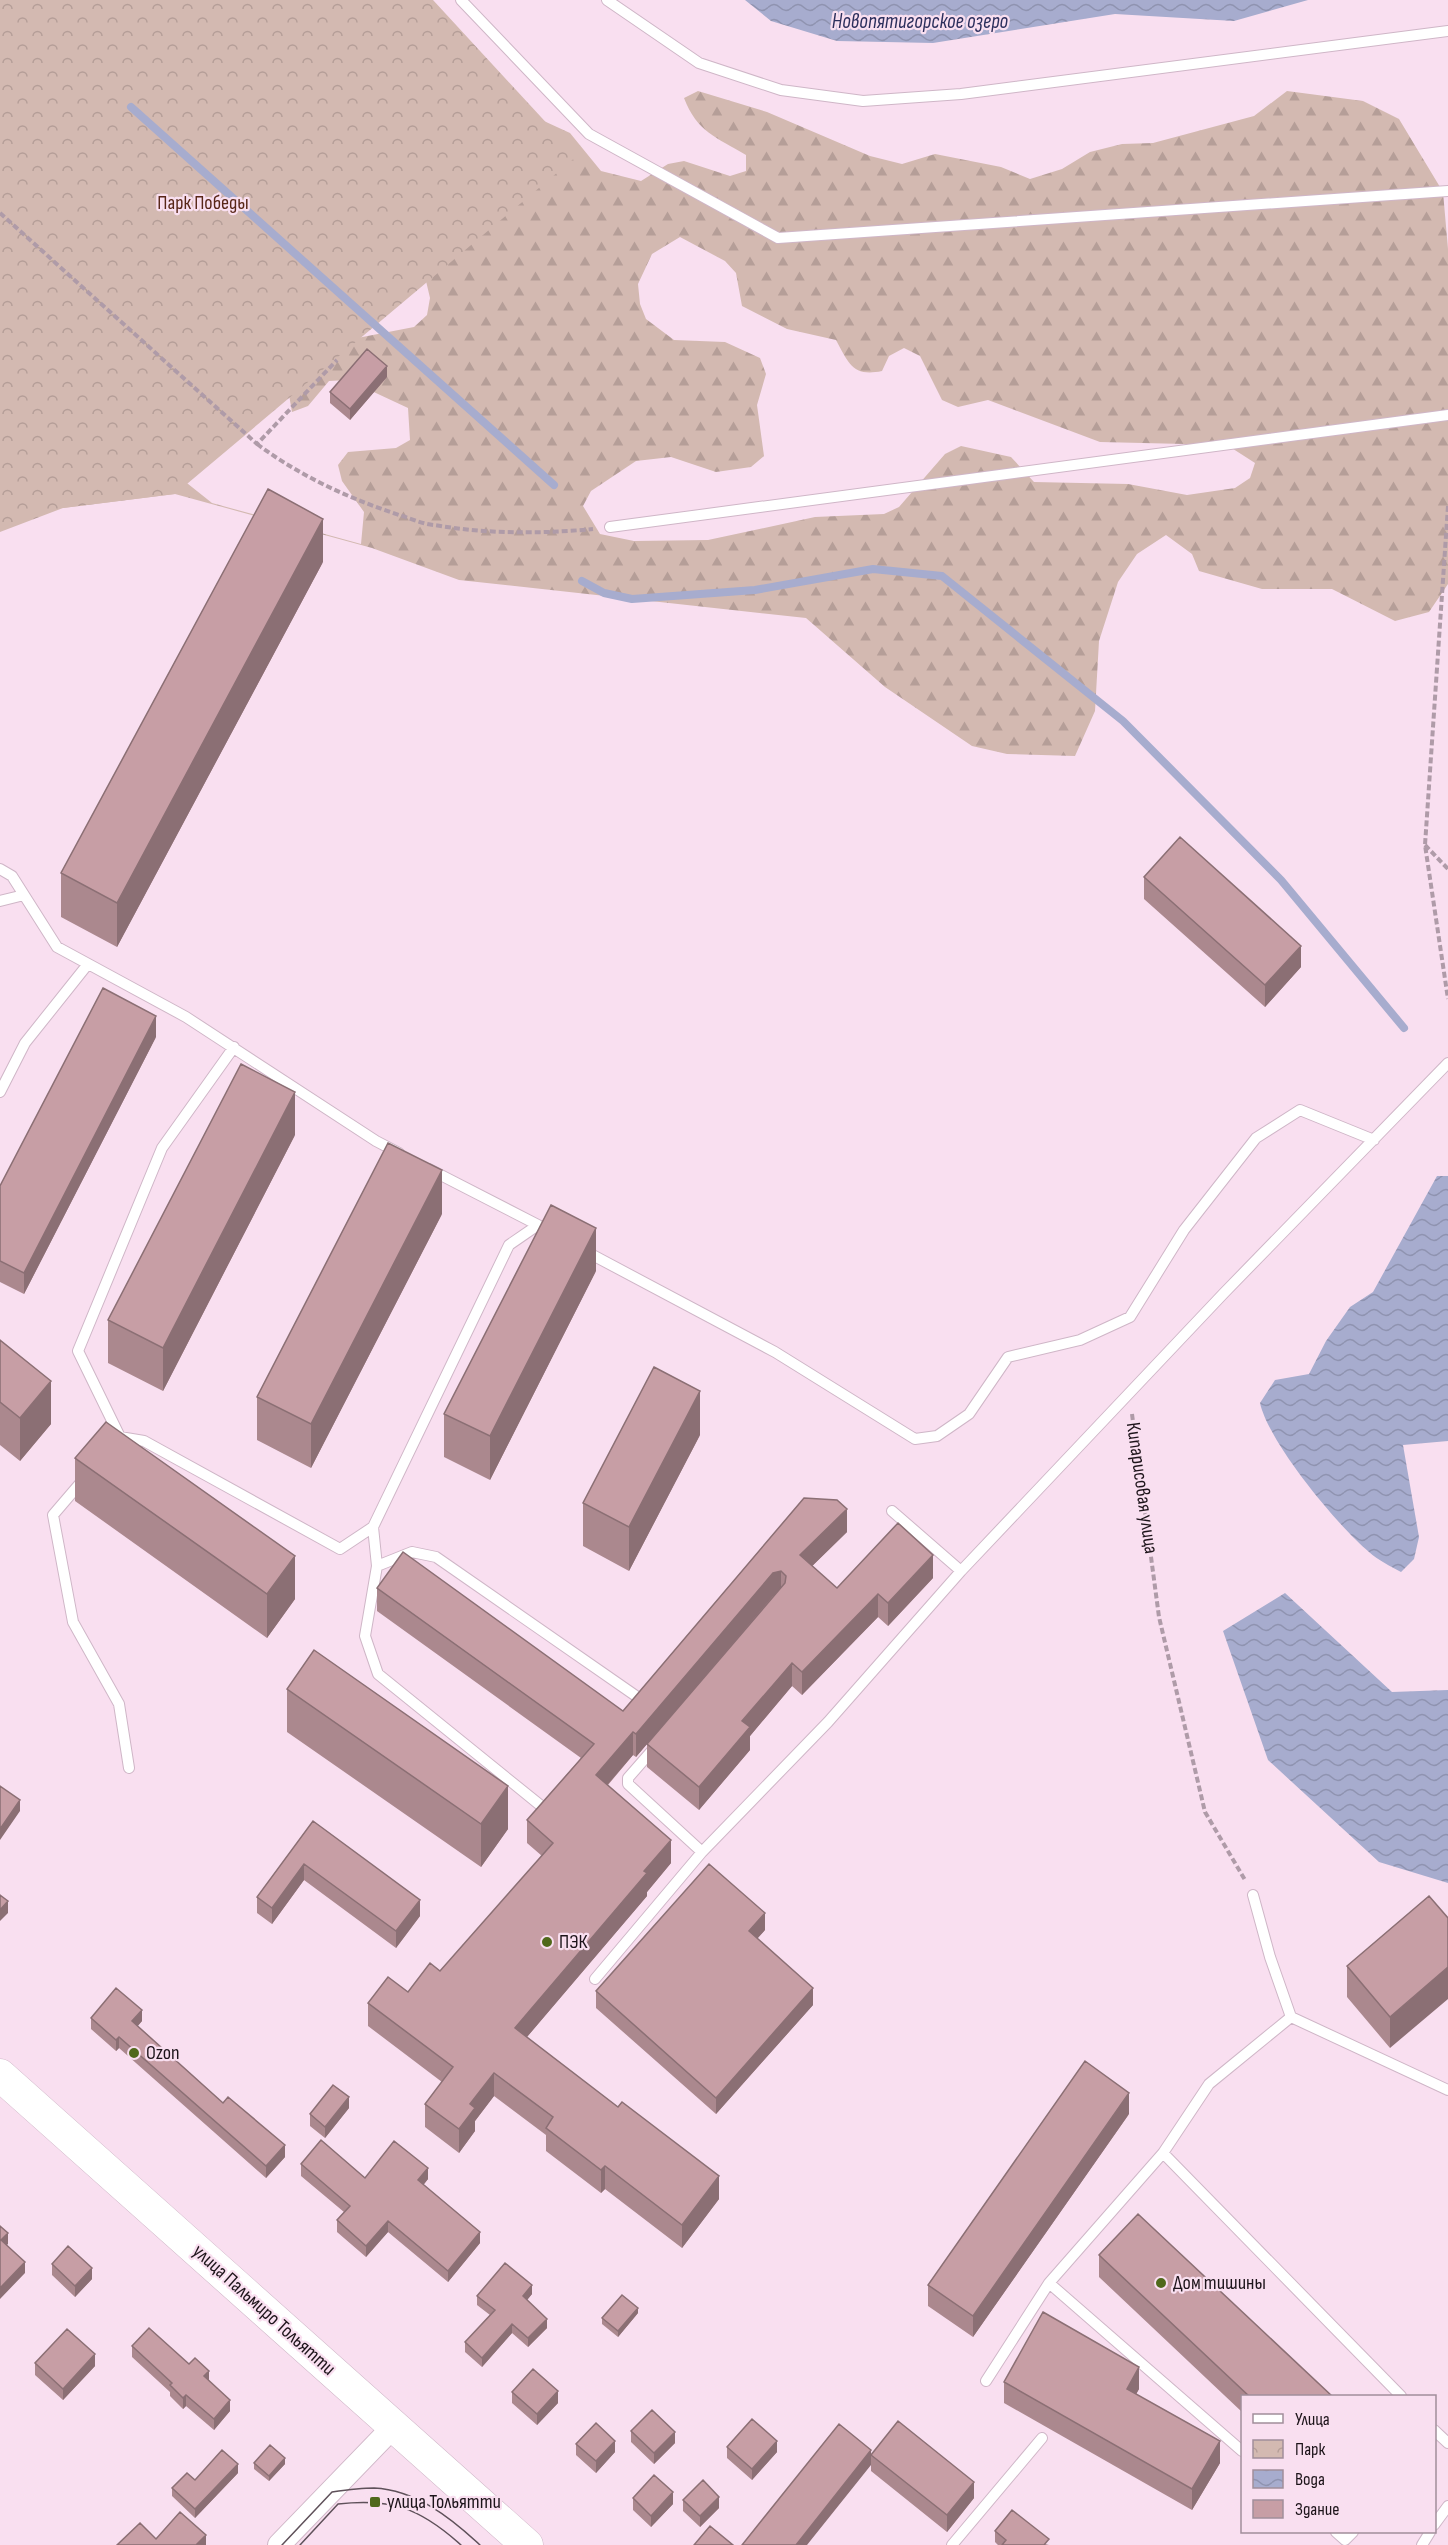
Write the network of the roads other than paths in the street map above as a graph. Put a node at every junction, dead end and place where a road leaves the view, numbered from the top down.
1 (461, 0) edge
2 (607, 0) edge
3 (1448, 31) edge
4 (1448, 191) edge
5 (1448, 415) edge
6 (610, 527) road end
7 (0, 869) edge
8 (24, 895) junction
9 (0, 901) edge
10 (88, 964) junction
11 (234, 1047) junction
12 (1448, 1063) edge
13 (0, 1092) edge
14 (1374, 1140) junction
15 (538, 1225) junction
16 (558, 1236) edge
17 (579, 1247) edge
18 (90, 1472) edge
19 (892, 1511) dead end
20 (373, 1527) junction
21 (377, 1566) junction
22 (961, 1571) junction
23 (636, 1696) edge
24 (666, 1734) edge
25 (129, 1768) dead end
26 (540, 1805) edge
27 (702, 1852) junction
28 (1253, 1895) road end
29 (595, 1979) dead end
30 (1291, 2017) junction
31 (0, 2076) edge
32 (1448, 2090) edge
33 (1163, 2153) junction
34 (1049, 2283) junction
35 (986, 2381) dead end
36 (1399, 2395) edge
37 (395, 2425) junction
38 (1042, 2439) dead end
39 (1241, 2450) edge
40 (1448, 2506) edge
41 (1436, 2522) edge
42 (1336, 2533) edge
43 (1352, 2533) edge
44 (279, 2545) edge
45 (527, 2545) edge
46 (952, 2545) edge

1 - 4 lane
2 - 3 lane
5 - 6 lane
7 - 8 lane
8 - 9 lane
8 - 10 lane
10 - 11 lane
10 - 13 lane
11 - 15 lane
11 - 20 lane
12 - 14 lane, Кипарисовая улица
14 - 17 lane
14 - 22 lane, Кипарисовая улица
15 - 16 lane
15 - 20 lane
18 - 25 lane
19 - 22 lane
20 - 21 lane
21 - 23 lane
21 - 26 lane
22 - 27 lane
24 - 27 lane
27 - 29 lane
28 - 30 lane
30 - 32 lane
30 - 33 lane
31 - 37 street, улица Пальмиро Тольятти
33 - 34 lane
33 - 36 lane
34 - 35 lane
34 - 39 lane
37 - 44 street
37 - 45 street, улица Пальмиро Тольятти
38 - 46 lane
40 - 41 lane
42 - 43 lane

